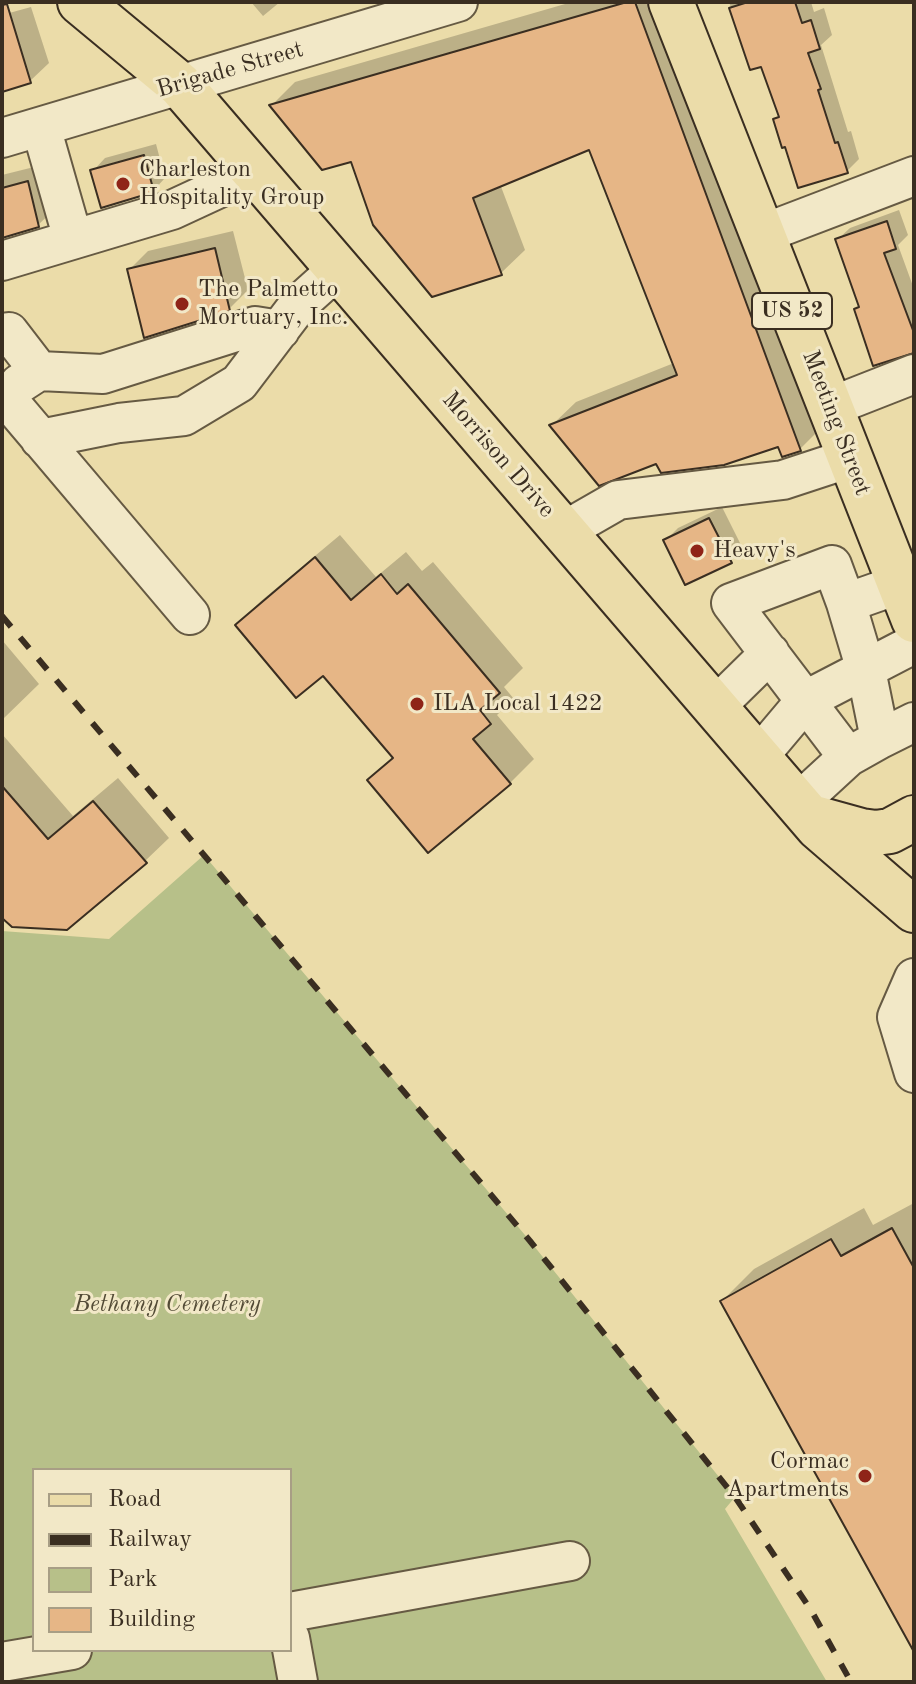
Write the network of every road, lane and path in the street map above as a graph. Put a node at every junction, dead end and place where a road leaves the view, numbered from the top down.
1 (80, 2) edge
2 (458, 2) edge
3 (671, 2) edge
4 (399, 11) edge
5 (180, 85) junction
6 (41, 127) junction
7 (2, 138) edge
8 (254, 172) junction
9 (914, 176) edge
10 (762, 234) junction
11 (73, 239) junction
12 (2, 261) edge
13 (339, 268) junction
14 (280, 330) junction
15 (2, 336) edge
16 (39, 371) junction
17 (914, 374) edge
18 (3, 394) edge
19 (830, 407) junction
20 (40, 439) junction
21 (850, 458) junction
22 (564, 531) junction
23 (908, 600) edge
24 (846, 603) junction
25 (190, 615) dead end
26 (914, 644) edge
27 (770, 653) junction
28 (866, 670) junction
29 (806, 700) junction
30 (715, 707) junction
31 (914, 722) edge
32 (864, 748) junction
33 (758, 757) junction
34 (804, 810) junction
35 (914, 818) edge
36 (914, 910) edge
37 (911, 992) edge
38 (914, 1073) edge
39 (570, 1561) dead end
40 (292, 1612) edge
41 (292, 1649) edge
42 (60, 1652) edge
43 (2, 1662) edge
44 (298, 1682) edge

1 - 5 main road, Morrison Drive
2 - 4 street, Brigade Street
3 - 10 main road, Meeting Street / US 52
4 - 5 street, Brigade Street
5 - 6 street, Brigade Street
5 - 8 main road, Morrison Drive
6 - 7 street, Brigade Street
6 - 11 street
8 - 11 street
8 - 13 main road, Morrison Drive
9 - 10 street
10 - 19 main road, Meeting Street / US 52
11 - 12 street
13 - 14 street
13 - 22 main road, Morrison Drive
14 - 16 street
14 - 20 street
15 - 16 street
16 - 18 street
17 - 19 street
18 - 20 street
19 - 21 main road, Meeting Street / US 52
20 - 25 street
21 - 22 street
21 - 23 main road, Meeting Street / US 52
22 - 30 main road, Morrison Drive
23 - 24 street
24 - 27 street
24 - 28 street
26 - 28 street
27 - 29 street
27 - 30 street
28 - 29 street
28 - 32 street
29 - 32 street
29 - 33 street
30 - 33 main road, Morrison Drive
31 - 32 street
32 - 34 street
33 - 34 main road, Morrison Drive
34 - 35 main road
34 - 36 main road, Morrison Drive
37 - 38 street
39 - 40 street
41 - 44 street
42 - 43 street

